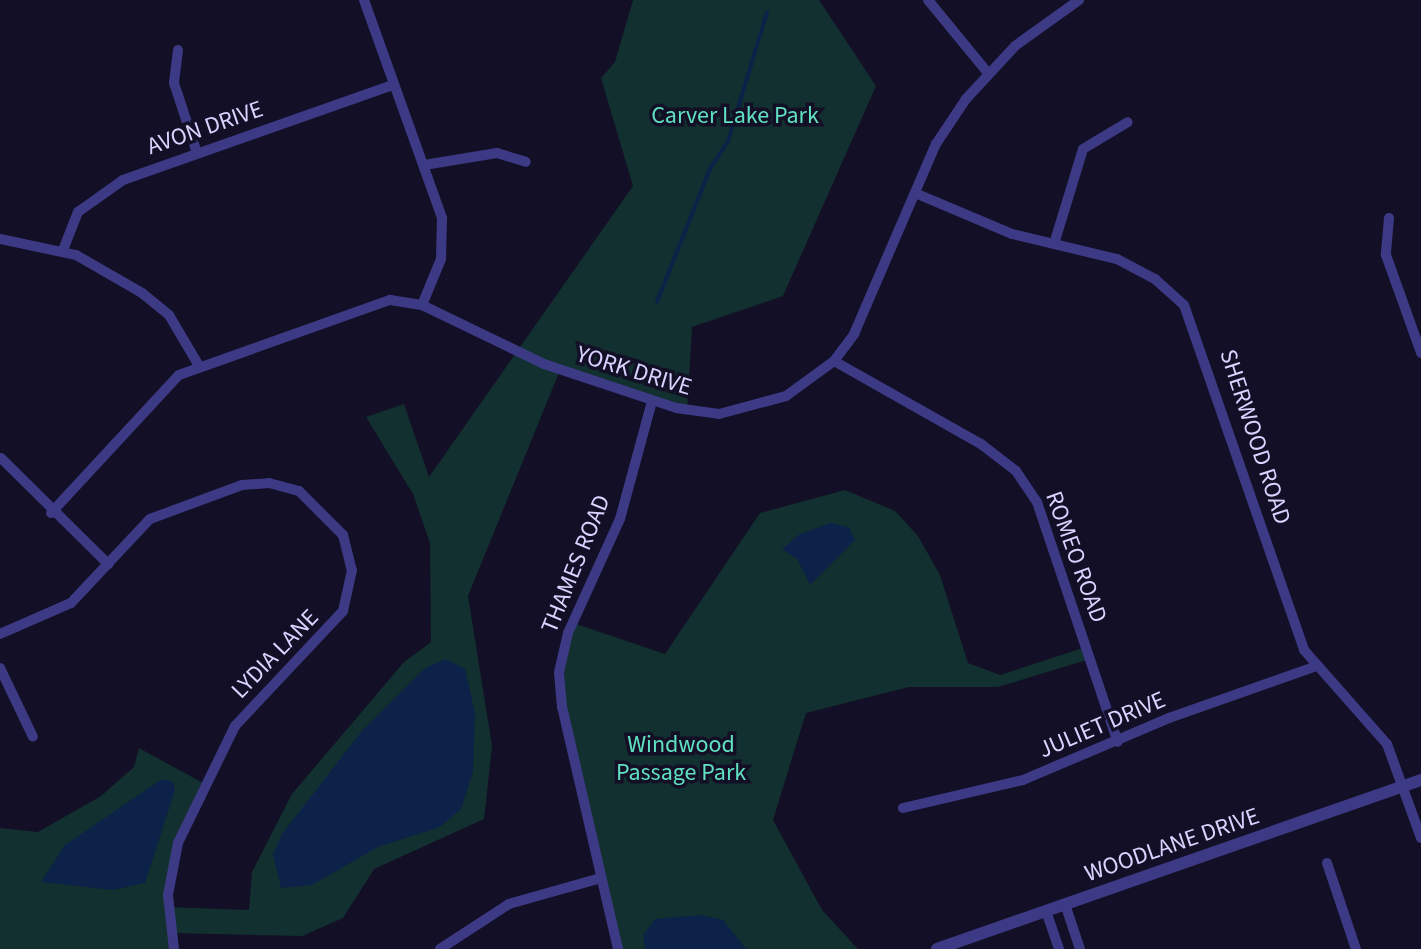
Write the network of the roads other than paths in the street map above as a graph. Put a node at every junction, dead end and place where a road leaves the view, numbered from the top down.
1 (364, 0) edge
2 (928, 0) edge
3 (1079, 0) edge
4 (178, 50) dead end
5 (988, 73) junction
6 (393, 85) junction
7 (1128, 122) dead end
8 (197, 153) junction
9 (526, 162) dead end
10 (424, 165) junction
11 (915, 193) junction
12 (1389, 218) dead end
13 (0, 239) edge
14 (1054, 244) junction
15 (63, 250) junction
16 (422, 305) junction
17 (1421, 353) edge
18 (834, 361) junction
19 (199, 366) junction
20 (652, 401) junction
21 (1, 457) edge
22 (51, 513) junction
23 (108, 564) junction
24 (0, 634) edge
25 (1314, 667) junction
26 (0, 668) edge
27 (33, 737) dead end
28 (1118, 742) junction
29 (1421, 780) edge
30 (1403, 786) junction
31 (903, 807) dead end
32 (1421, 838) edge
33 (1327, 863) dead end
34 (601, 878) junction
35 (1065, 904) junction
36 (1046, 911) junction
37 (174, 949) edge
38 (440, 949) edge
39 (618, 949) edge
40 (937, 949) edge
41 (1059, 949) edge
42 (1080, 949) edge
43 (1356, 949) edge

1 - 6 street
2 - 5 street
3 - 5 street, YORK DRIVE
4 - 8 street
5 - 11 street, YORK DRIVE
6 - 8 street, AVON DRIVE
6 - 10 street
7 - 14 street
8 - 15 street, AVON DRIVE
9 - 10 street
10 - 16 street
11 - 14 street, SHERWOOD ROAD
11 - 18 street, YORK DRIVE
12 - 17 street
13 - 15 street
14 - 25 street, SHERWOOD ROAD
15 - 19 street
16 - 19 street, YORK DRIVE
16 - 20 street, YORK DRIVE
18 - 20 street, YORK DRIVE
18 - 28 street, ROMEO ROAD
19 - 22 street, YORK DRIVE
20 - 34 street, THAMES ROAD
21 - 22 street
22 - 23 street
23 - 24 street, LYDIA LANE
23 - 37 street, LYDIA LANE
25 - 28 street, JULIET DRIVE
25 - 30 street, SHERWOOD ROAD
26 - 27 street
28 - 31 street, JULIET DRIVE
29 - 30 street, WOODLANE DRIVE
30 - 32 street, SHERWOOD ROAD
30 - 35 street, WOODLANE DRIVE
33 - 43 street
34 - 38 street
34 - 39 street, THAMES ROAD
35 - 36 street, WOODLANE DRIVE
35 - 42 street
36 - 40 street, WOODLANE DRIVE
36 - 41 street

